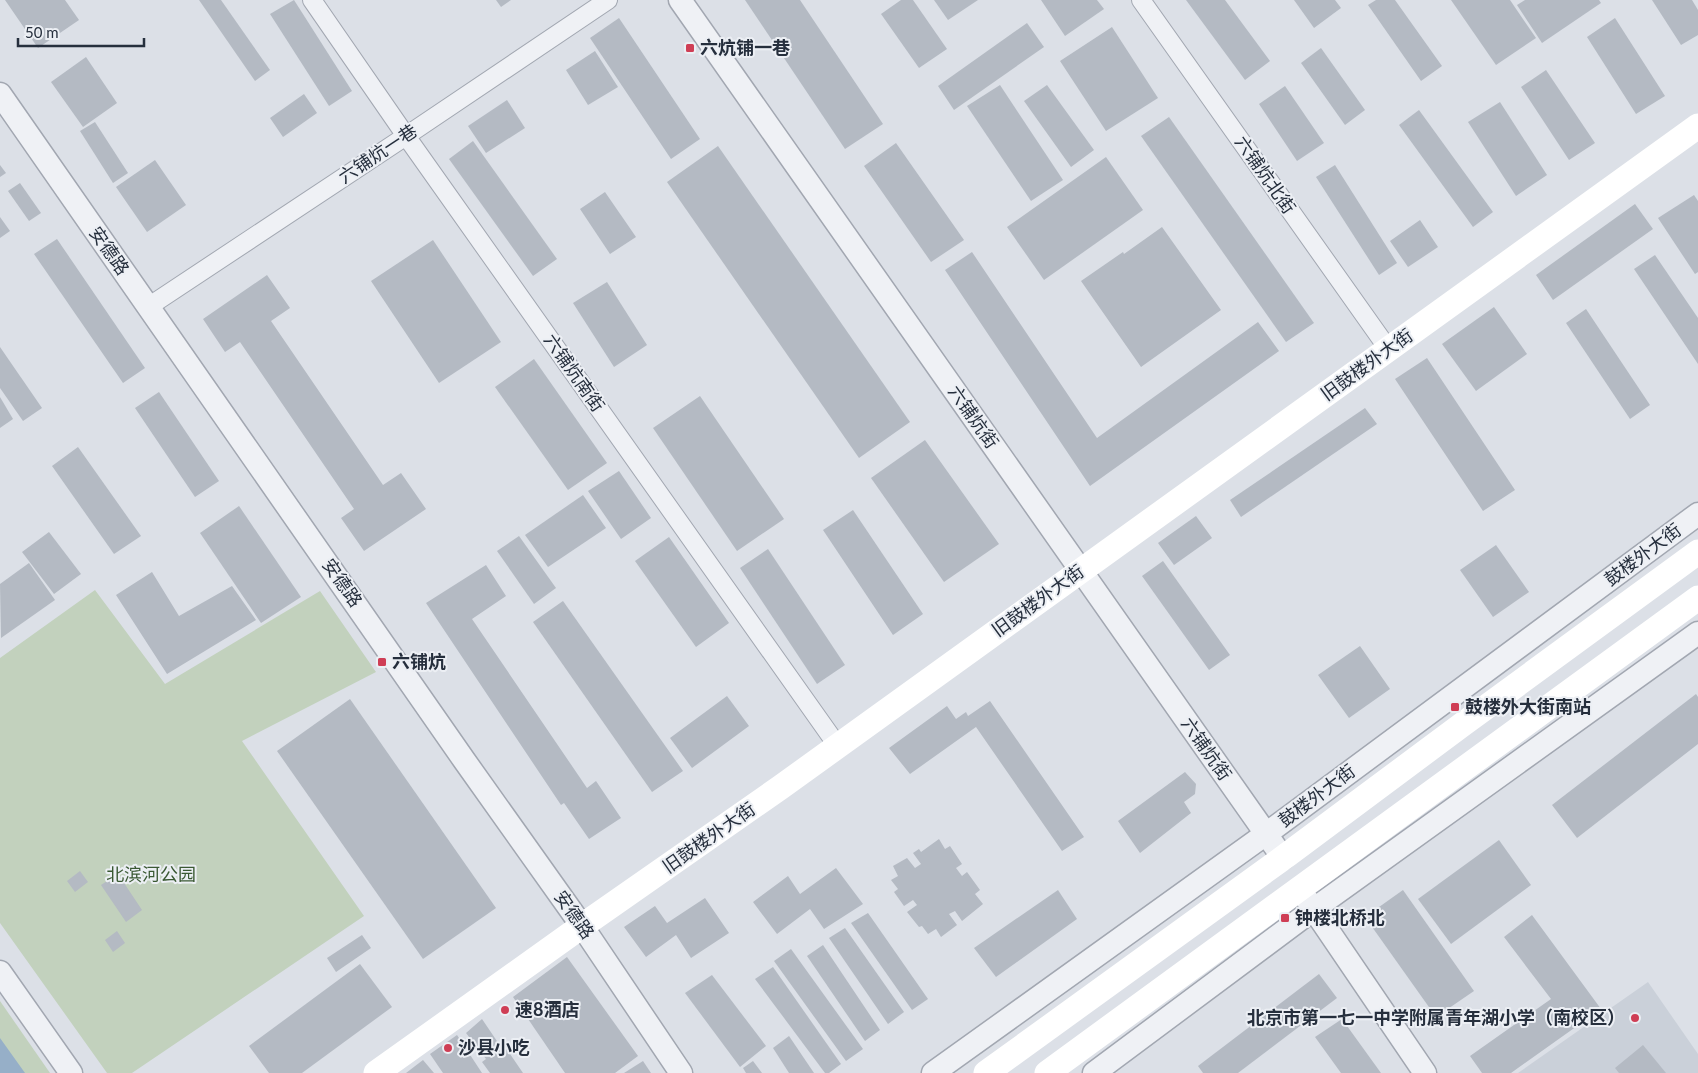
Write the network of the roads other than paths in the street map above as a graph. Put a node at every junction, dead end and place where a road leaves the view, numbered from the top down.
1 (312, 0) edge
2 (608, 0) edge
3 (680, 0) edge
4 (1141, 0) edge
5 (0, 94) edge
6 (1698, 126) edge
7 (406, 136) junction
8 (148, 307) junction
9 (1389, 350) junction
10 (1698, 514) edge
11 (1698, 552) edge
12 (1080, 571) junction
13 (1698, 598) edge
14 (1698, 633) edge
15 (837, 745) junction
16 (1266, 834) junction
17 (1283, 858) junction
18 (1300, 889) junction
19 (1314, 909) junction
20 (582, 926) junction
21 (0, 972) edge
22 (71, 1073) edge
23 (376, 1073) edge
24 (681, 1073) edge
25 (933, 1073) edge
26 (986, 1073) edge
27 (1047, 1073) edge
28 (1094, 1073) edge
29 (1425, 1073) edge

1 - 7 street, 六铺炕南街
2 - 7 street, 六铺炕一巷
3 - 12 street, 六铺炕街
4 - 9 street, 六铺炕北街
5 - 8 street, 安德路
6 - 9 main road, 旧鼓楼外大街
7 - 8 street, 六铺炕一巷
7 - 15 street, 六铺炕南街
8 - 20 street, 安德路
9 - 12 main road, 旧鼓楼外大街
10 - 16 street, 鼓楼外大街
11 - 17 main road, 鼓楼外大街
12 - 15 main road, 旧鼓楼外大街
12 - 16 street, 六铺炕街
13 - 18 main road
14 - 19 street
15 - 20 main road, 旧鼓楼外大街
16 - 17 street, 六铺炕街
16 - 25 street, 鼓楼外大街
17 - 26 main road, 鼓楼外大街
18 - 19 street
18 - 27 main road
19 - 28 street
19 - 29 street
20 - 23 main road, 旧鼓楼外大街
20 - 24 street, 安德路
21 - 22 street

